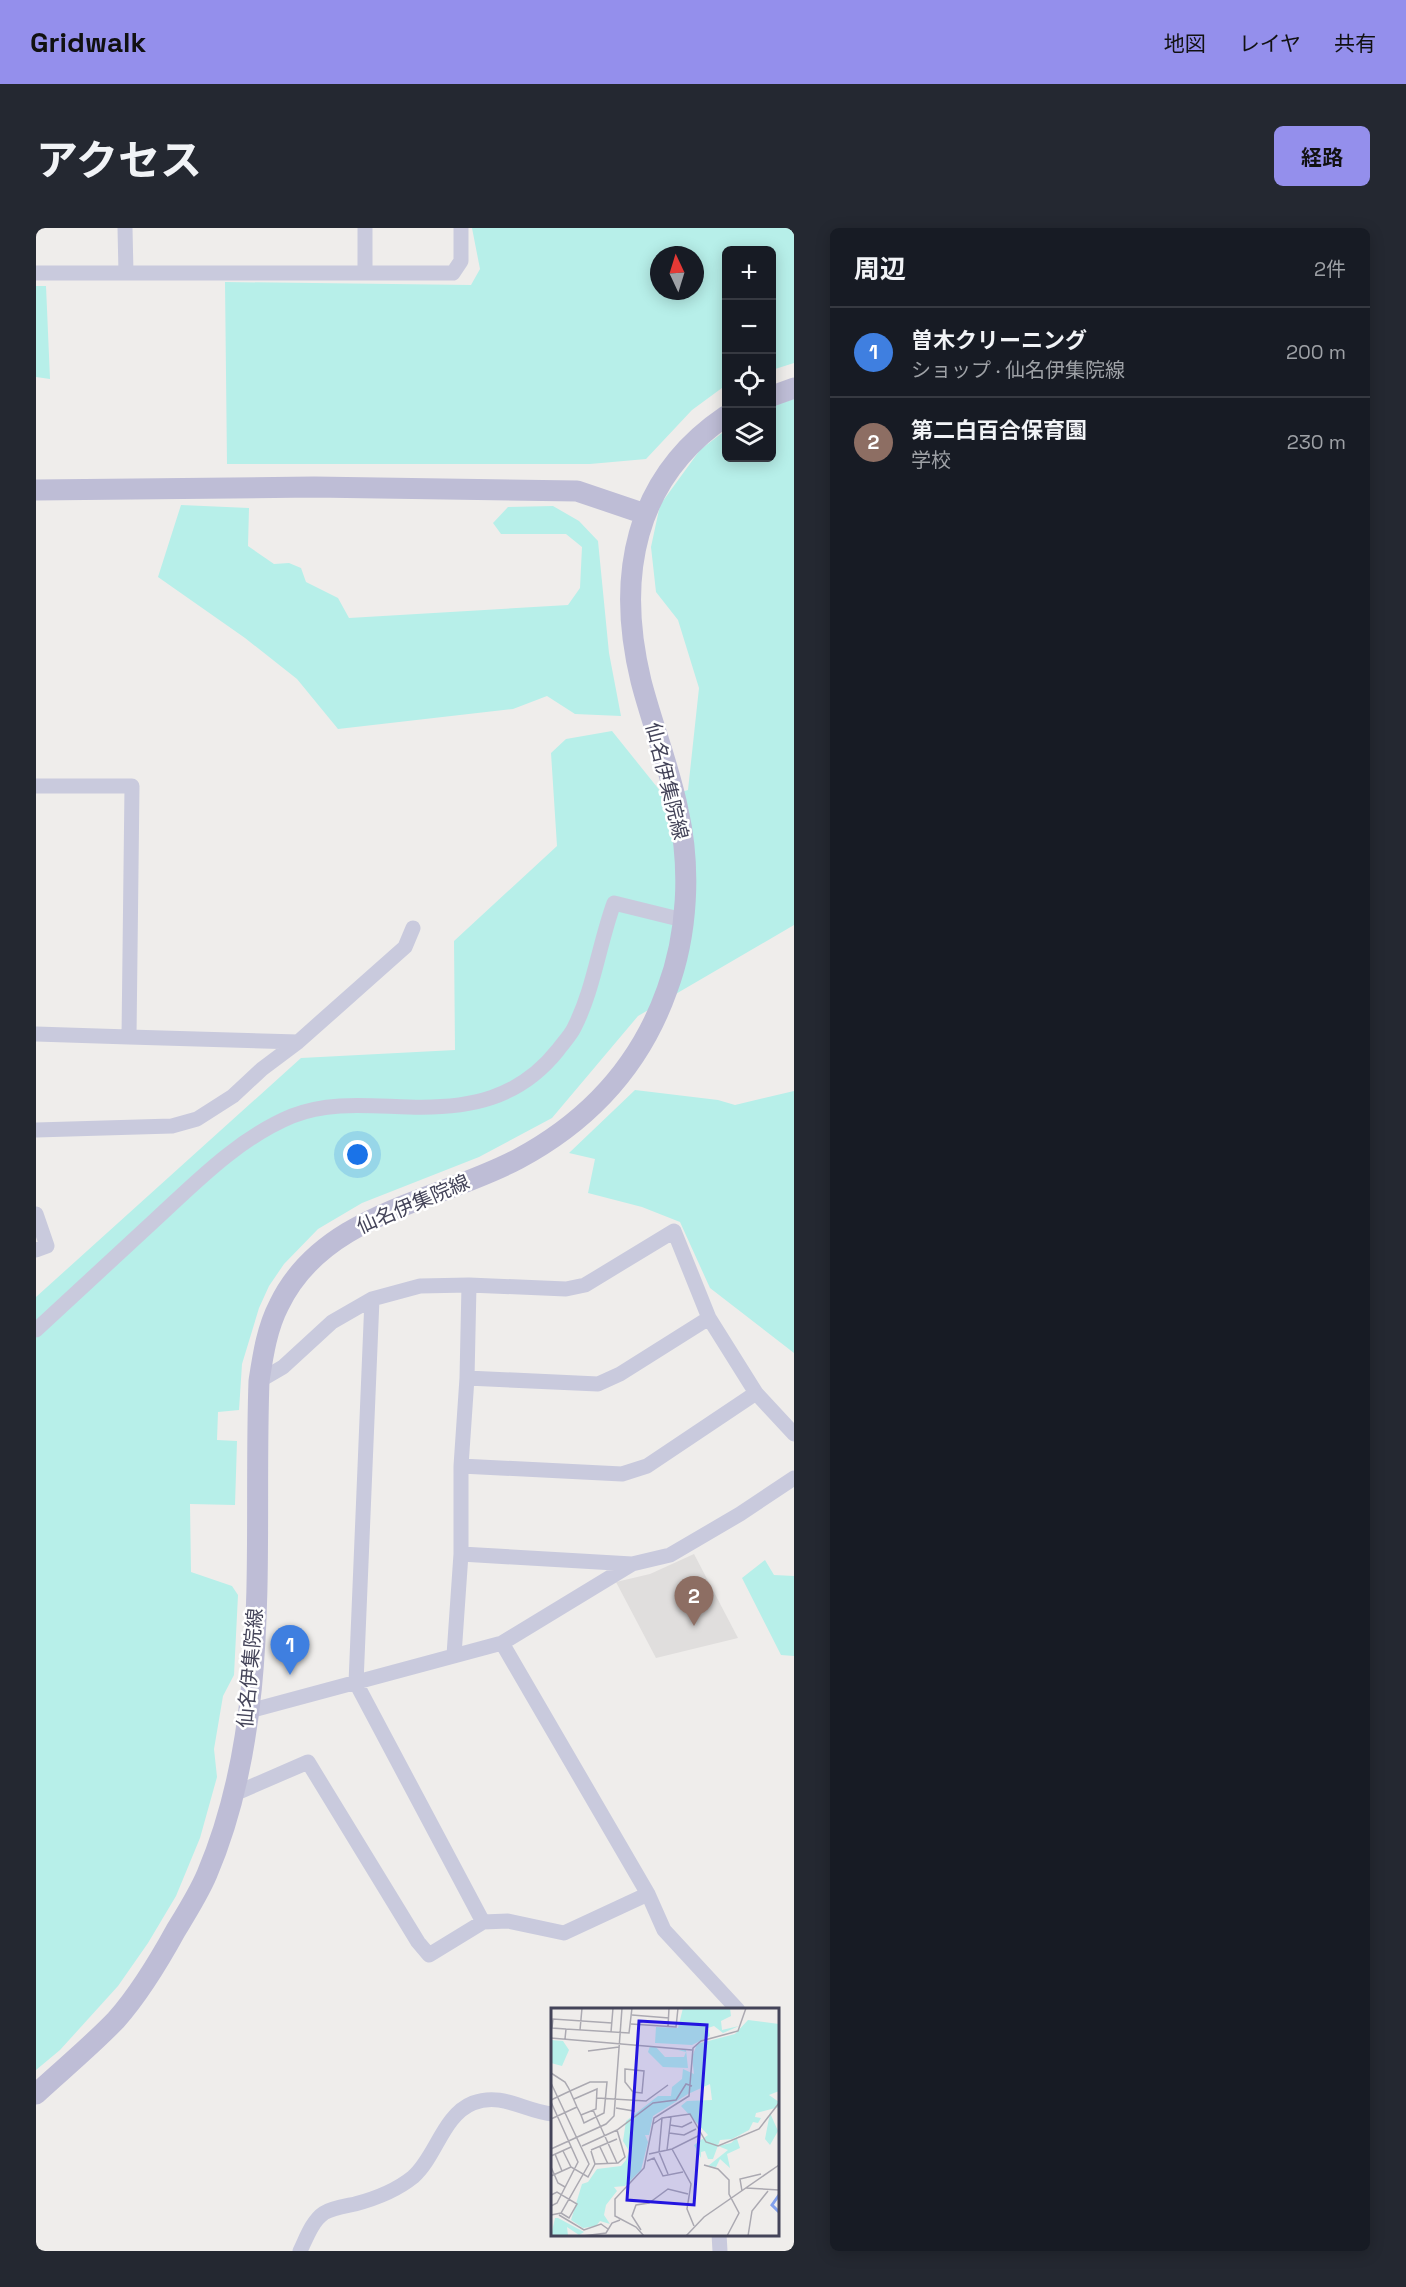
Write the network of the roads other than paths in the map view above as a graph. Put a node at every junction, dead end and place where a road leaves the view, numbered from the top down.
1 (125, 228) edge
2 (365, 228) edge
3 (461, 228) edge
4 (36, 273) edge
5 (126, 273) junction
6 (365, 273) junction
7 (794, 388) edge
8 (776, 394) edge
9 (722, 419) edge
10 (36, 490) edge
11 (645, 514) junction
12 (36, 786) edge
13 (683, 920) junction
14 (413, 928) dead end
15 (36, 1034) edge
16 (129, 1037) junction
17 (298, 1042) junction
18 (36, 1130) edge
19 (36, 1214) edge
20 (36, 1250) edge
21 (469, 1285) junction
22 (372, 1299) junction
23 (709, 1318) junction
24 (36, 1330) edge
25 (467, 1378) junction
26 (259, 1381) junction
27 (756, 1393) junction
28 (794, 1434) edge
29 (461, 1466) junction
30 (794, 1478) edge
31 (461, 1554) junction
32 (632, 1564) junction
33 (502, 1643) junction
34 (454, 1655) junction
35 (356, 1683) junction
36 (249, 1711) junction
37 (234, 1794) junction
38 (648, 1894) junction
39 (483, 1922) junction
40 (736, 2008) edge
41 (36, 2094) edge
42 (551, 2114) edge
43 (719, 2236) edge
44 (300, 2251) edge
45 (720, 2251) edge

1 - 5 street
2 - 6 street
3 - 6 street
4 - 5 street
5 - 6 street
7 - 8 main road
9 - 11 main road, 仙名伊集院線
10 - 11 main road
11 - 13 main road, 仙名伊集院線
12 - 16 street
13 - 24 street
13 - 26 main road, 仙名伊集院線
14 - 17 street
15 - 16 street
16 - 17 street
17 - 18 street
19 - 20 street
21 - 22 street
21 - 23 street
21 - 25 street
22 - 26 street
22 - 35 street
23 - 25 street
23 - 27 street
25 - 29 street
26 - 36 main road, 仙名伊集院線
27 - 28 street
27 - 29 street
29 - 31 street
30 - 32 street
31 - 32 street
31 - 34 street
32 - 33 street
33 - 34 street
33 - 38 street
34 - 35 street
35 - 36 street
35 - 39 street
36 - 37 main road, 仙名伊集院線
37 - 39 street
37 - 41 main road, 仙名伊集院線
38 - 39 street
38 - 40 street
42 - 44 street
43 - 45 street

